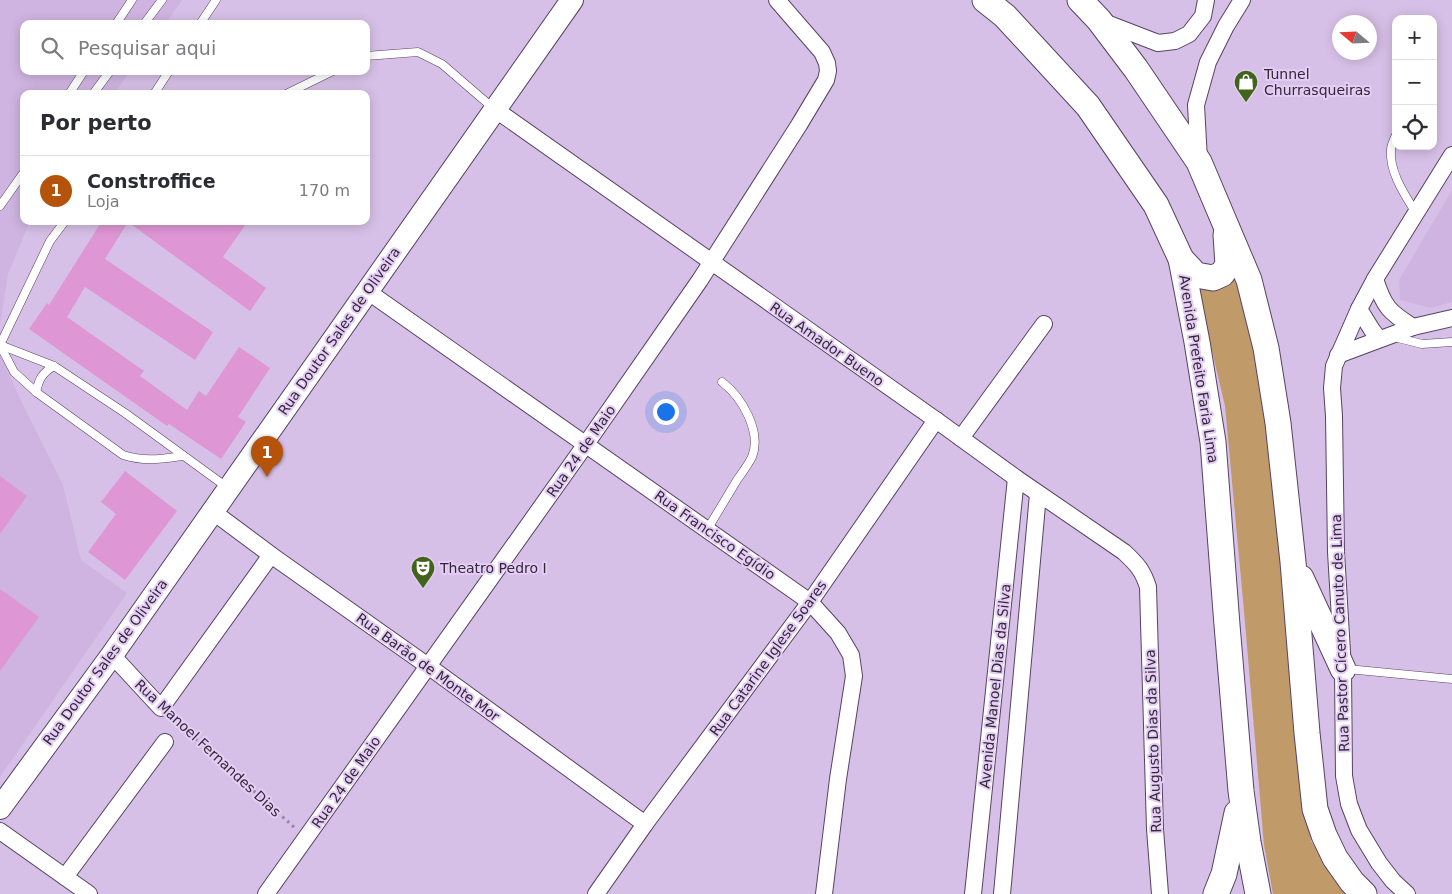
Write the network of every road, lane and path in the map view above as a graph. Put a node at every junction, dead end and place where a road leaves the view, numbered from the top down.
1 (132, 0) edge
2 (162, 0) edge
3 (216, 0) edge
4 (572, 0) edge
5 (777, 0) edge
6 (985, 0) edge
7 (1080, 0) edge
8 (1206, 0) edge
9 (1242, 0) edge
10 (1004, 8) edge
11 (119, 20) edge
12 (147, 20) edge
13 (203, 20) edge
14 (1099, 20) junction
15 (370, 56) edge
16 (81, 75) edge
17 (107, 75) edge
18 (166, 75) edge
19 (325, 75) edge
20 (72, 90) edge
21 (96, 90) edge
22 (156, 90) edge
23 (294, 90) edge
24 (496, 110) junction
25 (1392, 147) edge
26 (1452, 155) edge
27 (1199, 162) junction
28 (20, 178) edge
29 (0, 206) edge
30 (1416, 213) junction
31 (1224, 220) junction
32 (62, 225) edge
33 (1181, 258) junction
34 (712, 263) junction
35 (1375, 279) junction
36 (367, 291) junction
37 (1359, 308) junction
38 (1452, 318) edge
39 (1044, 324) dead end
40 (1413, 327) junction
41 (1384, 337) junction
42 (1452, 342) edge
43 (0, 346) edge
44 (1338, 354) junction
45 (54, 366) junction
46 (722, 382) dead end
47 (36, 392) junction
48 (936, 420) junction
49 (961, 438) junction
50 (586, 444) junction
51 (183, 456) junction
52 (1016, 478) junction
53 (229, 488) junction
54 (1038, 494) junction
55 (212, 511) junction
56 (1013, 512) junction
57 (1037, 514) junction
58 (707, 530) junction
59 (271, 556) junction
60 (1293, 562) junction
61 (1148, 587) joint
62 (810, 602) junction
63 (112, 655) junction
64 (428, 666) junction
65 (1343, 669) junction
66 (1452, 679) edge
67 (161, 708) junction
68 (165, 742) dead end
69 (1242, 791) junction
70 (0, 808) edge
71 (645, 824) junction
72 (0, 831) edge
73 (306, 839) junction
74 (65, 876) junction
75 (89, 894) edge
76 (266, 894) edge
77 (596, 894) edge
78 (824, 894) edge
79 (973, 894) edge
80 (1002, 894) edge
81 (1160, 894) edge
82 (1216, 894) edge
83 (1258, 894) edge
84 (1364, 894) edge
85 (1407, 894) edge

1 - 11 lane
2 - 12 lane
3 - 13 lane
4 - 24 main road, Rua Doutor Sales de Oliveira
5 - 34 street, Rua 24 de Maio
6 - 10 main road, Avenida Prefeito Faria Lima
7 - 14 main road
8 - 14 street
9 - 27 street
10 - 33 main road, Avenida Prefeito Faria Lima
14 - 27 main road
15 - 24 lane
16 - 20 lane
17 - 21 lane
18 - 22 lane
19 - 23 lane
24 - 34 street, Rua Amador Bueno
24 - 36 main road, Rua Doutor Sales de Oliveira
25 - 30 lane
26 - 30 street, Rua Pastor Cícero Canuto de Lima
27 - 31 main road
28 - 29 lane
30 - 35 street, Rua Pastor Cícero Canuto de Lima
31 - 33 main road
31 - 60 main road
32 - 43 lane
33 - 69 main road, Avenida Prefeito Faria Lima
34 - 48 street, Rua Amador Bueno
34 - 50 street, Rua 24 de Maio
35 - 37 street, Rua Pastor Cícero Canuto de Lima
35 - 40 street
36 - 50 street, Rua Francisco Egídio
36 - 53 main road, Rua Doutor Sales de Oliveira
37 - 41 street
37 - 44 street, Rua Pastor Cícero Canuto de Lima
38 - 40 street
39 - 49 street
40 - 41 street
41 - 42 lane
41 - 44 street
43 - 45 lane
43 - 47 lane
44 - 65 street, Rua Pastor Cícero Canuto de Lima
45 - 47 lane
45 - 51 lane
46 - 58 lane
47 - 51 lane
48 - 49 street, Rua Amador Bueno
48 - 62 street, Rua Catarine Iglese Soares
49 - 52 street, Rua Amador Bueno
50 - 58 street, Rua Francisco Egídio
50 - 64 street, Rua 24 de Maio
51 - 53 lane
52 - 54 street, Rua Amador Bueno
52 - 56 street, Avenida Manoel Dias da Silva
53 - 55 main road, Rua Doutor Sales de Oliveira
54 - 57 street, Avenida Manoel Dias da Silva
54 - 61 street, Rua Amador Bueno
55 - 59 street, Rua Barão de Monte Mor
55 - 63 main road, Rua Doutor Sales de Oliveira
56 - 57 street
56 - 79 street, Avenida Manoel Dias da Silva
57 - 80 street, Avenida Manoel Dias da Silva
58 - 62 street, Rua Francisco Egídio
59 - 64 street, Rua Barão de Monte Mor
59 - 67 street
60 - 65 main road
60 - 84 main road
61 - 81 street, Rua Augusto Dias da Silva
62 - 71 street, Rua Catarine Iglese Soares
62 - 78 street, Rua Francisco Egídio
63 - 67 street, Rua Manoel Fernandes Dias
63 - 70 main road, Rua Doutor Sales de Oliveira
64 - 71 street, Rua Barão de Monte Mor
64 - 73 street, Rua 24 de Maio
65 - 66 lane
65 - 85 street, Rua Pastor Cícero Canuto de Lima
67 - 73 path, Rua Manoel Fernandes Dias
68 - 74 street
69 - 82 main road
69 - 83 main road, Avenida Prefeito Faria Lima
71 - 77 street, Rua Catarine Iglese Soares
72 - 74 street
73 - 76 street, Rua 24 de Maio
74 - 75 street

